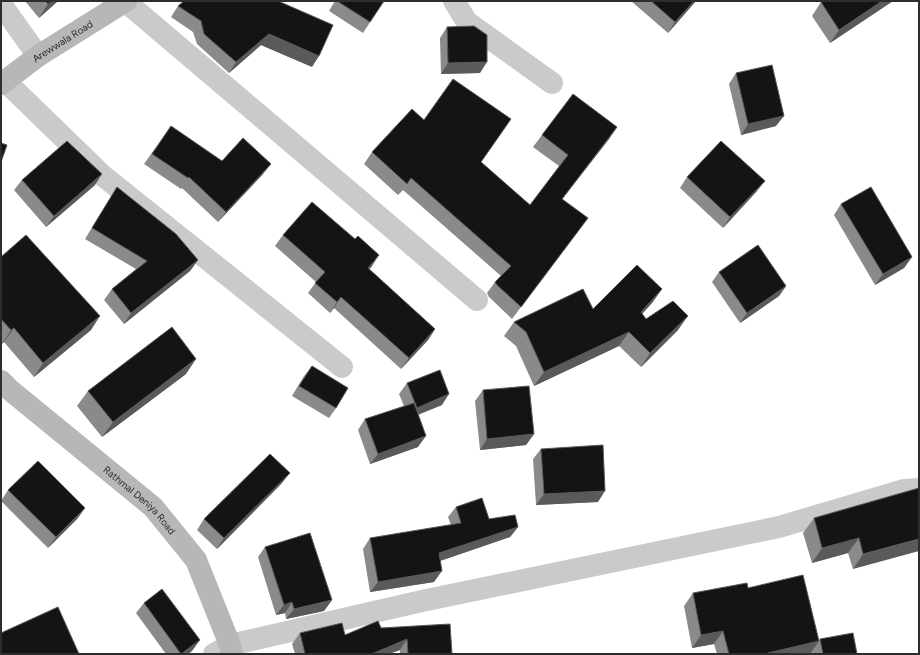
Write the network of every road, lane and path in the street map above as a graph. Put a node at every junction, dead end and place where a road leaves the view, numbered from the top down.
1 (126, 1) edge
2 (454, 1) edge
3 (1, 4) edge
4 (38, 56) junction
5 (3, 82) edge
6 (552, 83) dead end
7 (477, 300) dead end
8 (342, 367) dead end
9 (1, 381) edge
10 (919, 489) edge
11 (226, 651) edge

1 - 4 street, Arewwala Road
1 - 7 street
2 - 6 street
3 - 4 street
4 - 5 street, Arewwala Road
5 - 8 street
9 - 11 street, Rathmal Deniya Road
10 - 11 street

